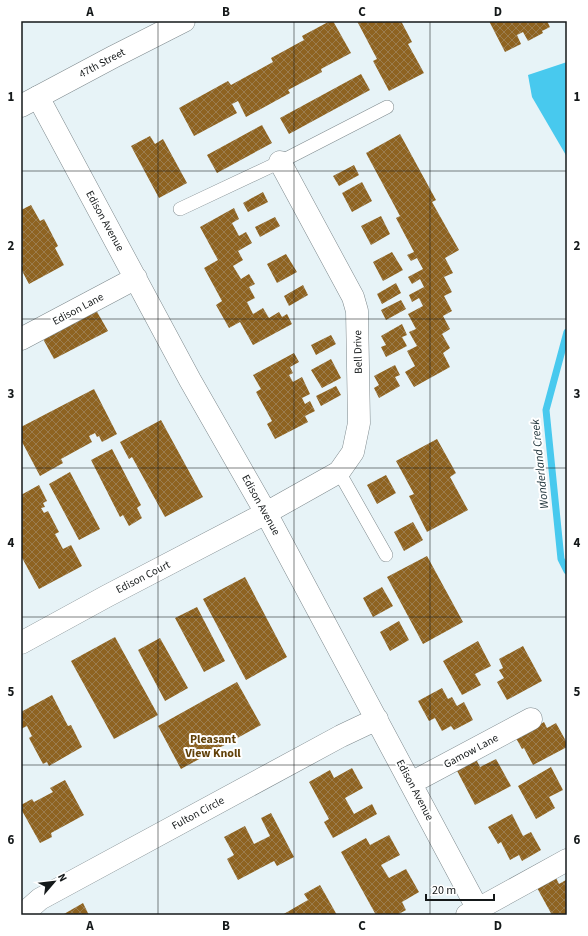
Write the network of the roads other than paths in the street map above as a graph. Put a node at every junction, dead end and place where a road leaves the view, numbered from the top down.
1 (184, 21) edge
2 (29, 102) edge
3 (387, 107) dead end
4 (280, 162) junction
5 (180, 209) dead end
6 (136, 278) junction
7 (21, 339) edge
8 (339, 472) junction
9 (266, 513) junction
10 (386, 555) dead end
11 (21, 643) edge
12 (377, 719) junction
13 (531, 720) dead end
14 (411, 783) junction
15 (567, 860) edge
16 (476, 913) edge
17 (25, 915) edge

1 - 2 street, 47th Street
2 - 6 street, Edison Avenue
3 - 4 lane
4 - 5 lane
4 - 8 street, Bell Drive
6 - 7 street, Edison Lane
6 - 9 street, Edison Avenue
8 - 9 street, Bell Drive
8 - 10 lane
9 - 11 street, Edison Court
9 - 12 street, Edison Avenue
12 - 14 street, Edison Avenue
12 - 17 street, Fulton Circle
13 - 14 street, Gamow Lane
14 - 16 street, Edison Avenue
15 - 16 street

